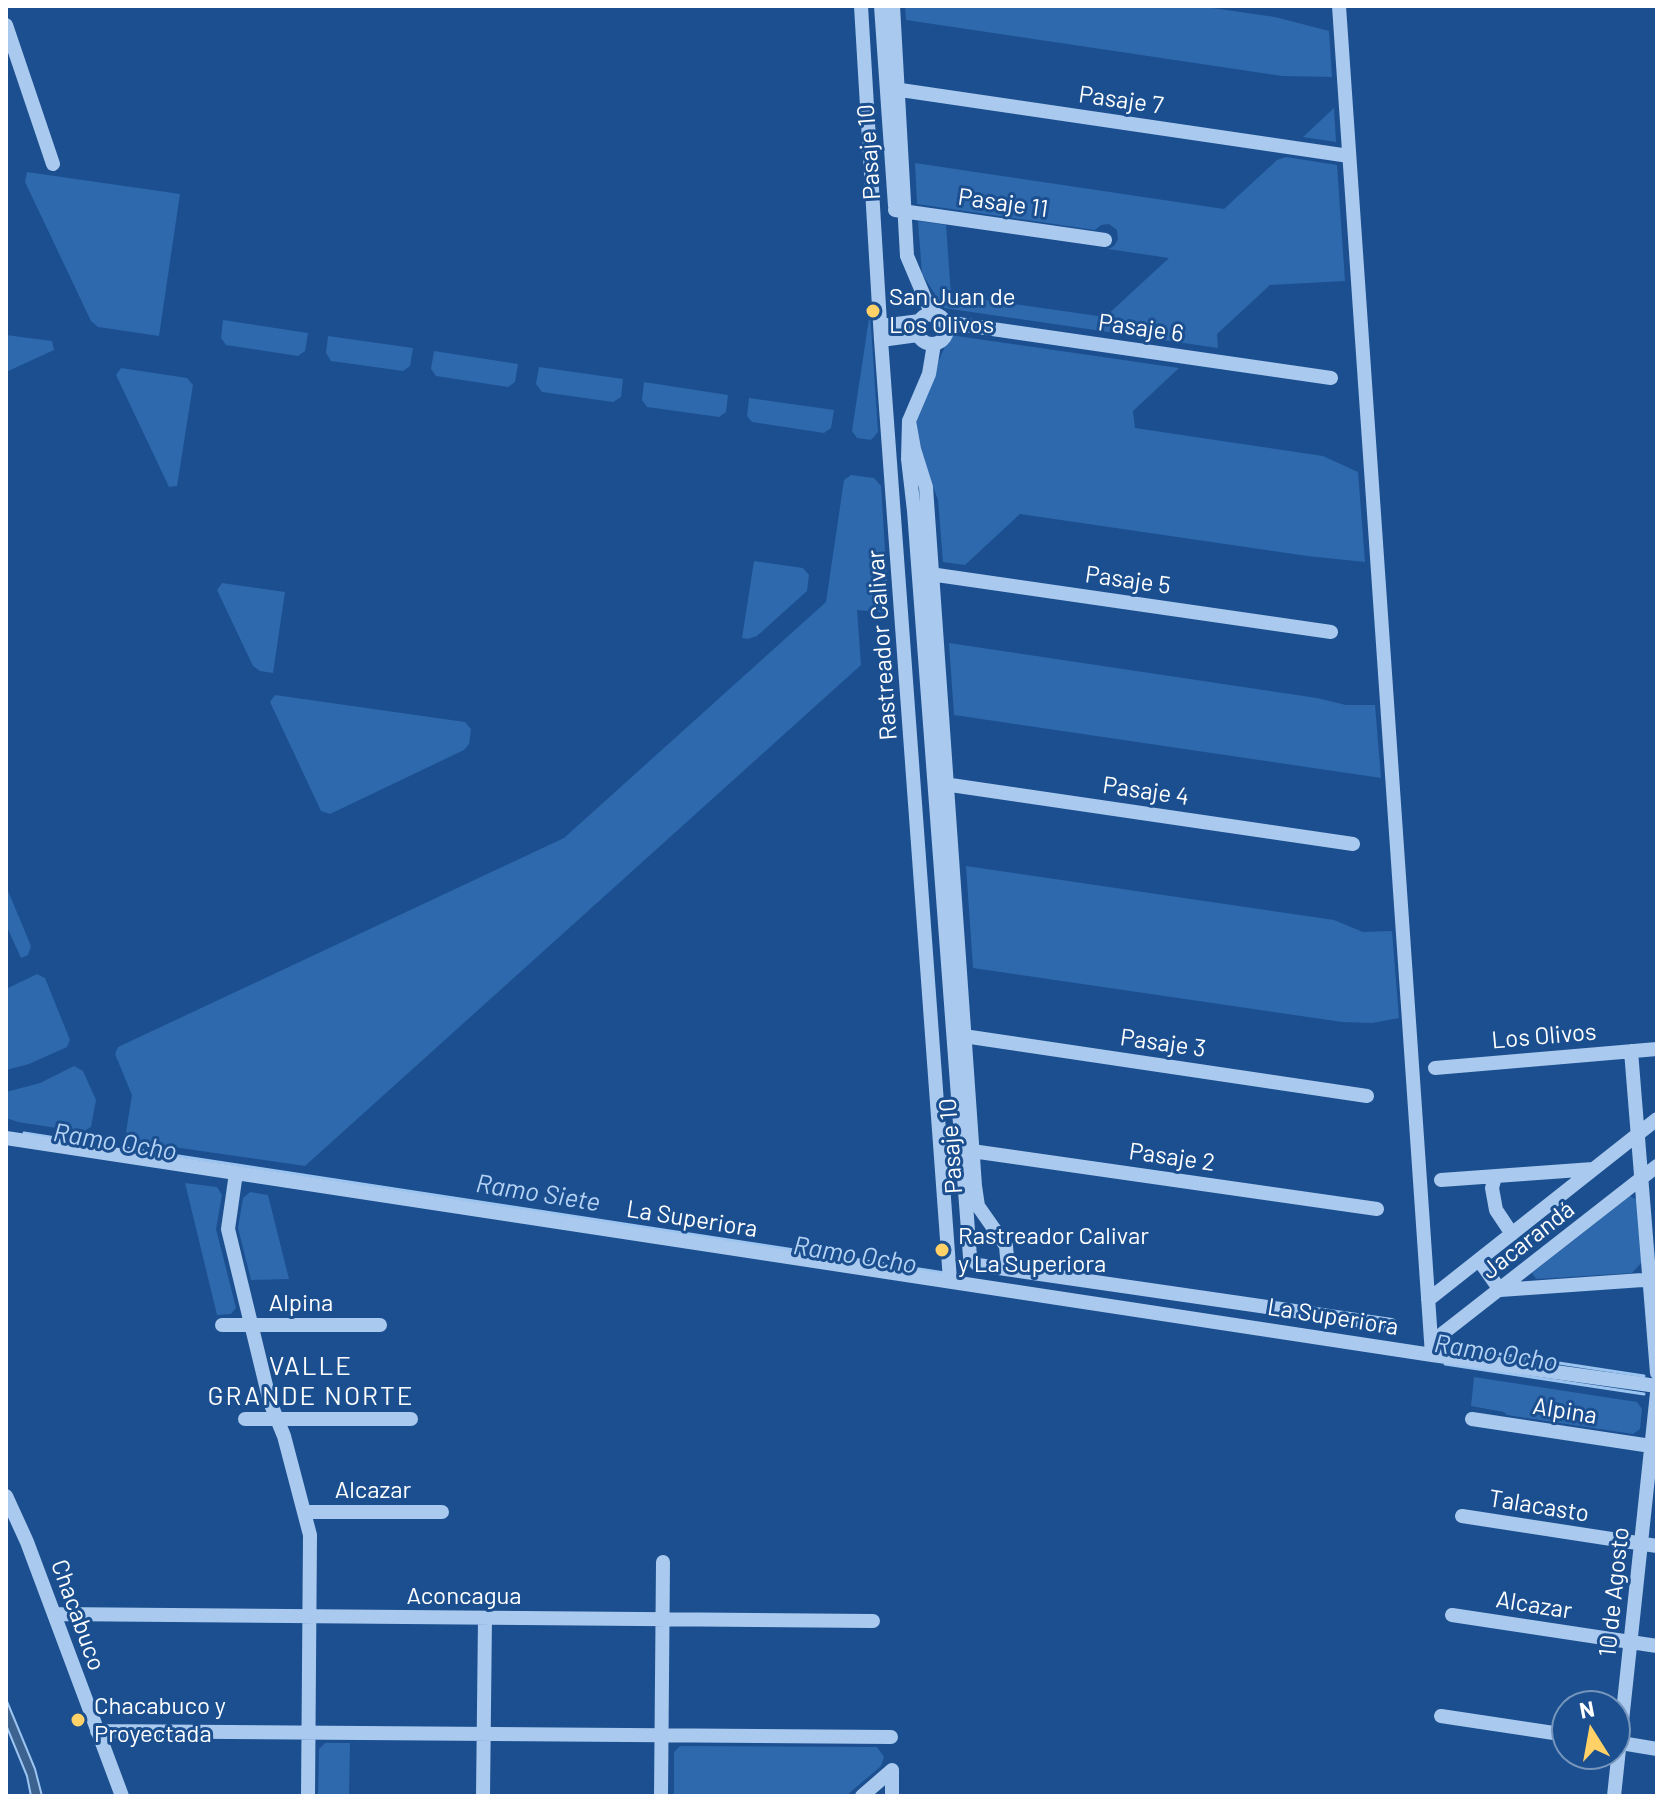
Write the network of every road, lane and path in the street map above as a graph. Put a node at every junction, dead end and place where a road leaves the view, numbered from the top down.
1 (861, 6) edge
2 (881, 6) edge
3 (893, 6) edge
4 (1339, 6) edge
5 (6, 25) edge
6 (892, 88) junction
7 (1349, 156) junction
8 (53, 164) dead end
9 (900, 210) junction
10 (1105, 240) dead end
11 (929, 323) junction
12 (881, 333) junction
13 (934, 344) junction
14 (1331, 378) dead end
15 (926, 574) junction
16 (1331, 632) dead end
17 (940, 783) junction
18 (1353, 844) dead end
19 (959, 1036) junction
20 (1657, 1049) edge
21 (1631, 1051) junction
22 (1435, 1068) dead end
23 (1367, 1096) dead end
24 (1657, 1119) edge
25 (1638, 1134) junction
26 (6, 1138) edge
27 (967, 1150) junction
28 (1657, 1166) edge
29 (1594, 1169) junction
30 (236, 1173) junction
31 (1495, 1177) junction
32 (1642, 1178) junction
33 (1441, 1180) dead end
34 (1377, 1209) dead end
35 (1512, 1234) junction
36 (1479, 1260) junction
37 (1008, 1269) junction
38 (1654, 1279) edge
39 (950, 1280) junction
40 (1500, 1290) junction
41 (1428, 1300) junction
42 (222, 1325) dead end
43 (251, 1325) junction
44 (380, 1325) dead end
45 (1391, 1325) dead end
46 (1438, 1355) junction
47 (1657, 1373) edge
48 (1657, 1386) edge
49 (1657, 1393) edge
50 (245, 1419) dead end
51 (277, 1419) junction
52 (411, 1419) dead end
53 (1472, 1419) dead end
54 (1651, 1446) junction
55 (6, 1496) edge
56 (304, 1512) junction
57 (442, 1512) dead end
58 (1462, 1516) dead end
59 (1641, 1543) junction
60 (1657, 1546) edge
61 (663, 1562) dead end
62 (54, 1614) junction
63 (1452, 1615) dead end
64 (309, 1617) junction
65 (485, 1618) junction
66 (662, 1619) junction
67 (873, 1621) dead end
68 (1630, 1642) junction
69 (1657, 1646) edge
70 (1624, 1690) edge
71 (1441, 1716) dead end
72 (97, 1731) junction
73 (308, 1732) junction
74 (1551, 1733) edge
75 (484, 1734) junction
76 (661, 1735) junction
77 (891, 1737) dead end
78 (1631, 1745) edge
79 (1657, 1749) edge
80 (1615, 1770) edge
81 (122, 1796) edge
82 (308, 1796) edge
83 (483, 1796) edge
84 (661, 1796) edge
85 (862, 1796) edge
86 (892, 1796) edge
87 (1614, 1796) edge

1 - 12 street, Rastreador Calivar
2 - 6 street, Pasaje 10
3 - 6 street, Pasaje 10
4 - 7 street
5 - 8 street
6 - 7 street, Pasaje 7
6 - 9 street, Pasaje 10
7 - 41 street
9 - 10 street, Pasaje 11
9 - 11 street, Pasaje 10
11 - 12 street, Pasaje 6
11 - 13 street
11 - 13 street, Pasaje 10
11 - 14 street, Pasaje 6
12 - 39 street, Rastreador Calivar
13 - 15 street, Pasaje 10
15 - 16 street, Pasaje 5
15 - 17 street, Pasaje 10
17 - 18 street, Pasaje 4
17 - 19 street, Pasaje 10
19 - 23 street, Pasaje 3
19 - 27 street, Pasaje 10
20 - 21 street, Los Olivos
21 - 22 street, Los Olivos
21 - 25 street
24 - 25 street, Jacarandá
25 - 29 street, Jacarandá
25 - 32 street
26 - 30 street, La Superiora
27 - 34 street, Pasaje 2
27 - 37 street, Pasaje 10
27 - 37 street, Pasaje 10
28 - 32 street, Jacarandá
29 - 31 street
29 - 35 street, Jacarandá
30 - 39 street, La Superiora
30 - 43 street
31 - 33 street
31 - 35 street
32 - 38 street
32 - 40 street, Jacarandá
35 - 36 street, Jacarandá
36 - 40 street
36 - 41 street, Jacarandá
37 - 45 street
38 - 40 street
38 - 47 street
39 - 46 street, La Superiora
40 - 46 street, Jacarandá
41 - 46 street
42 - 43 street, Alpina
43 - 44 street, Alpina
43 - 51 street
46 - 48 street, La Superiora
49 - 54 street, 10 de Agosto
50 - 51 street
51 - 52 street
51 - 56 street
53 - 54 street, Alpina
54 - 59 street, 10 de Agosto
55 - 62 street, Chacabuco
56 - 57 street, Alcazar
56 - 64 street
58 - 59 street, Talacasto
59 - 60 street, Talacasto
59 - 68 street, 10 de Agosto
61 - 66 street
62 - 64 street, Aconcagua
62 - 72 street, Chacabuco
63 - 68 street, Alcazar
64 - 65 street, Aconcagua
64 - 73 street
65 - 66 street, Aconcagua
65 - 75 street
66 - 67 street, Aconcagua
66 - 76 street
68 - 69 street, Alcazar
68 - 70 street, 10 de Agosto
71 - 74 street
72 - 73 street
72 - 81 street, Chacabuco
73 - 75 street
73 - 82 street
75 - 76 street
75 - 83 street
76 - 77 street
76 - 84 street
78 - 79 street
80 - 87 street, 10 de Agosto
85 - 86 street

